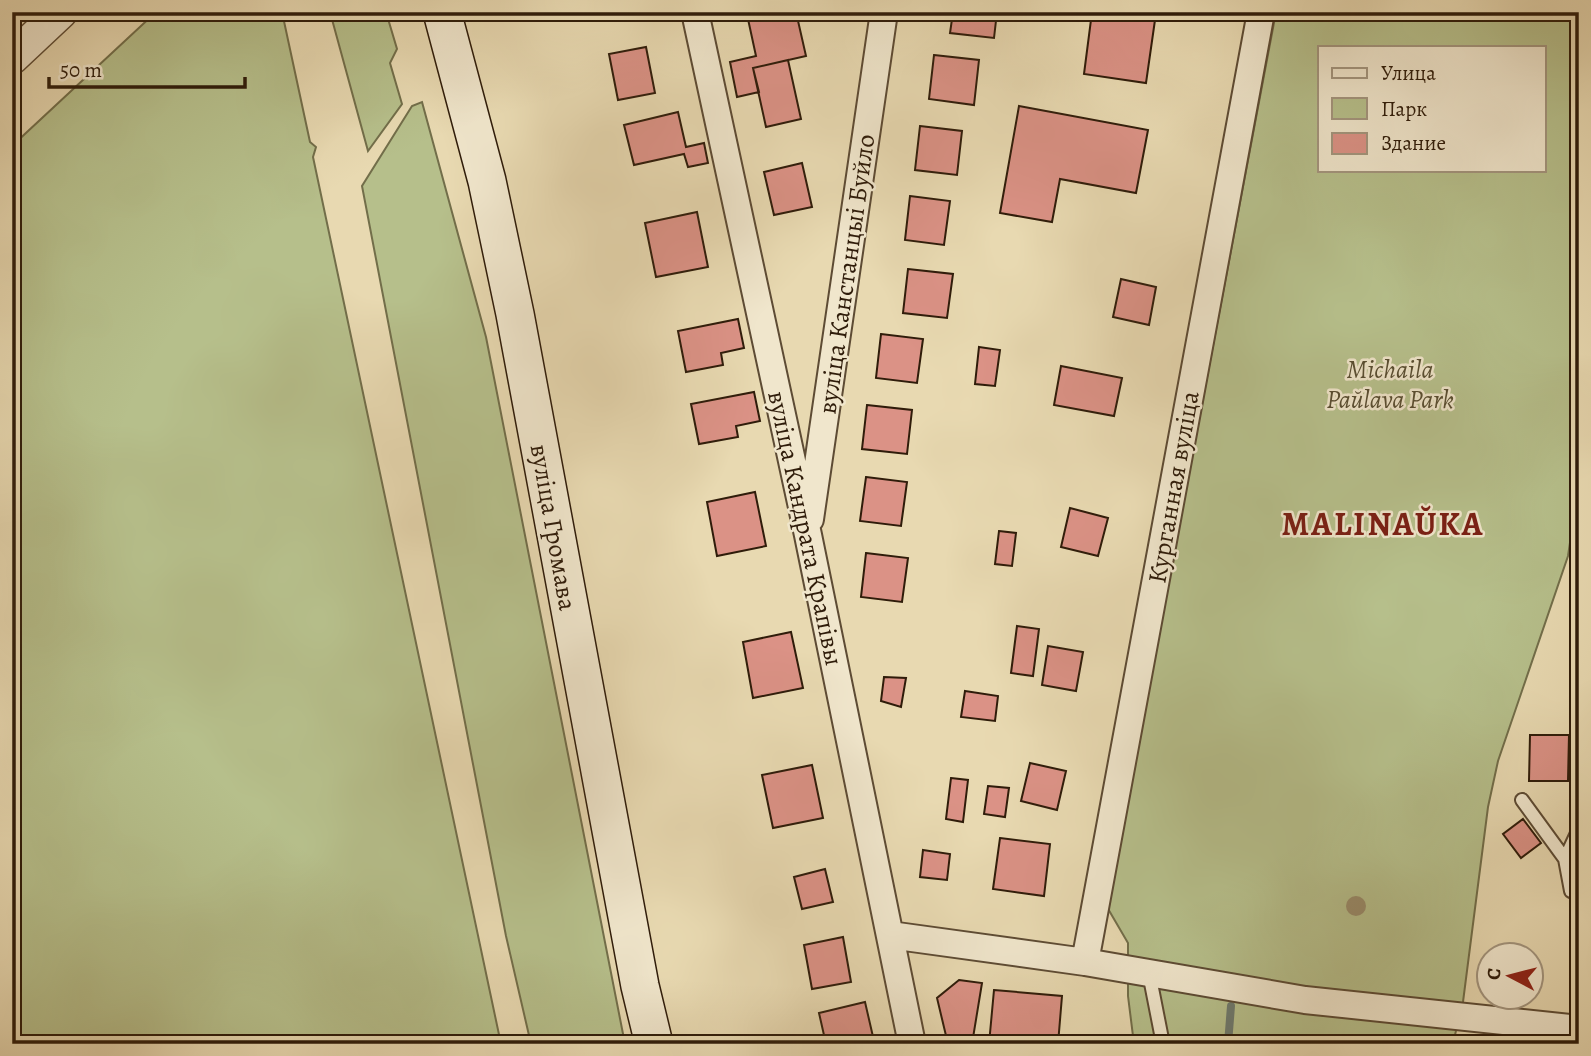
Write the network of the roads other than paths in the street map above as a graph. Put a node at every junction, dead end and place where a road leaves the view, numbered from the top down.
1 (61, 12) edge
2 (442, 12) edge
3 (695, 12) edge
4 (884, 12) edge
5 (1261, 12) edge
6 (12, 58) edge
7 (808, 535) junction
8 (1522, 800) dead end
9 (1579, 829) edge
10 (1564, 859) junction
11 (1579, 895) edge
12 (890, 935) junction
13 (1085, 962) junction
14 (1149, 973) junction
15 (1579, 1029) edge
16 (654, 1044) edge
17 (912, 1044) edge
18 (1163, 1044) edge

1 - 6 street
2 - 16 main road, вуліца Громава
3 - 7 street, вуліца Кандрата Крапівы
4 - 7 street, вуліца Канстанцыі Буйло
5 - 13 street, Курганная вуліца
7 - 12 street, вуліца Кандрата Крапівы
8 - 10 lane
9 - 10 lane
10 - 11 lane
12 - 13 street
12 - 17 street, вуліца Кандрата Крапівы
13 - 14 street
14 - 15 street
14 - 18 lane

